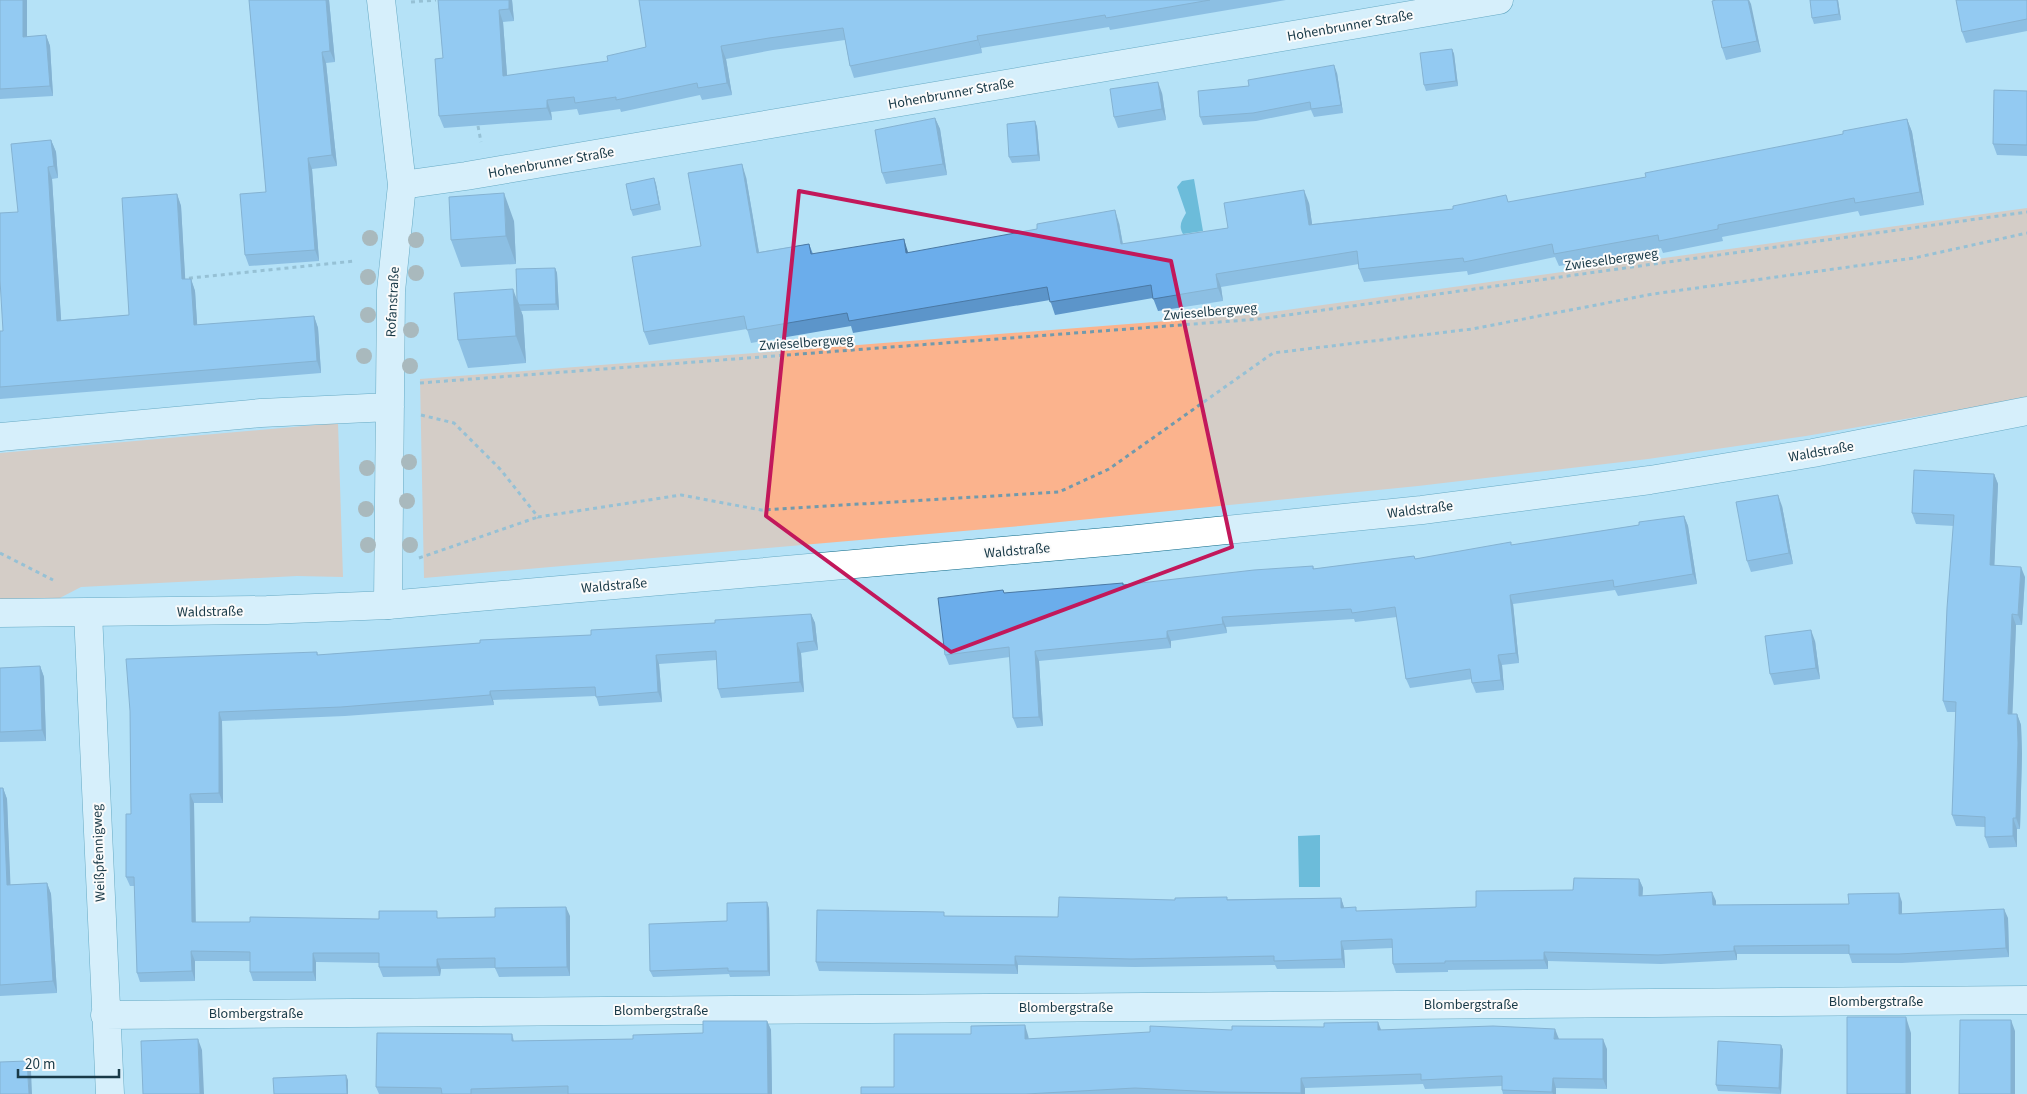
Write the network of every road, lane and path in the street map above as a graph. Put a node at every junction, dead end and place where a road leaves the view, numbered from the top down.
1 (381, 0) edge
2 (436, 0) edge
3 (1499, 0) edge
4 (409, 2) dead end
5 (402, 185) junction
6 (2027, 212) edge
7 (2027, 233) edge
8 (355, 261) dead end
9 (178, 280) edge
10 (389, 396) junction
11 (2027, 411) edge
12 (0, 437) edge
13 (538, 517) junction
14 (414, 566) dead end
15 (388, 605) junction
16 (88, 613) junction
17 (0, 614) edge
18 (2027, 1000) edge
19 (105, 1015) junction
20 (110, 1094) edge

1 - 5 street, Rofanstraße
2 - 4 path
3 - 5 street, Hohenbrunner Straße
5 - 10 street, Rofanstraße
6 - 10 path, Zwieselbergweg
7 - 13 path
8 - 9 path
10 - 12 street
10 - 13 path
10 - 15 street, Rofanstraße
11 - 15 street, Waldstraße
13 - 14 path
15 - 16 street, Waldstraße
16 - 17 street, Waldstraße
16 - 19 street, Weißpfennigweg
18 - 19 street, Blombergstraße
19 - 20 street, Weißpfennigweg

